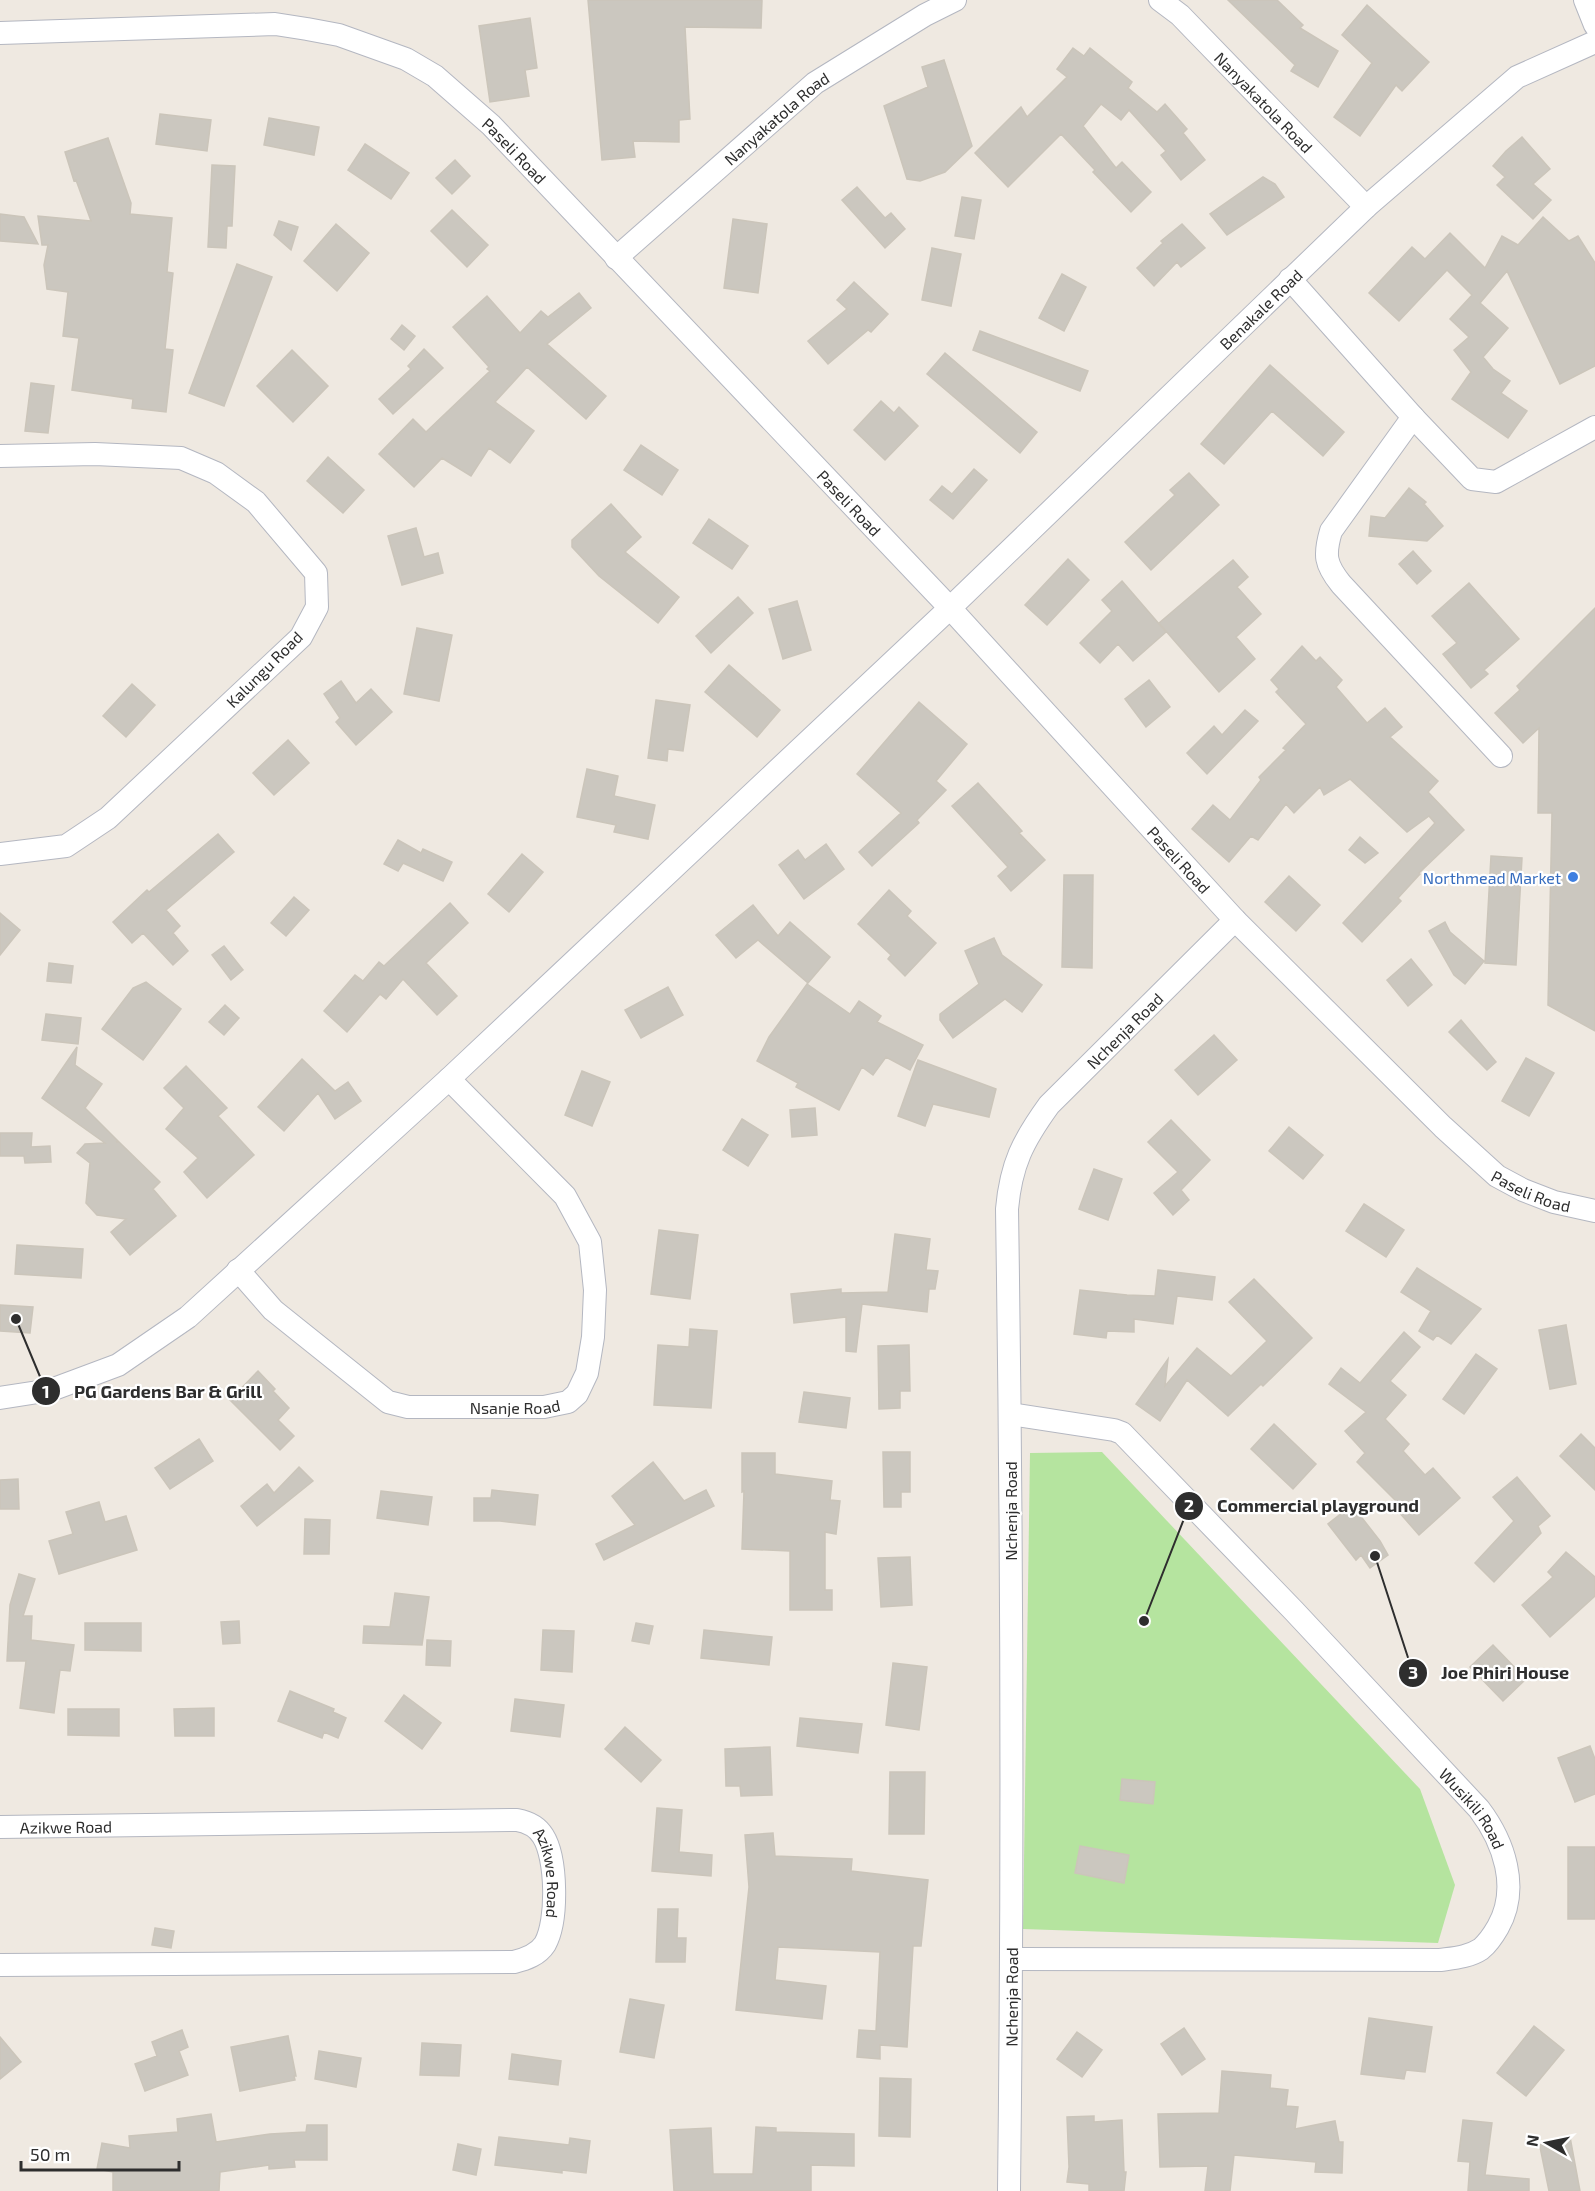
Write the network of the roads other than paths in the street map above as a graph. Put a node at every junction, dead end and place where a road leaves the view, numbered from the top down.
1 (955, 0) edge
2 (1160, 0) edge
3 (1585, 0) edge
4 (1595, 25) edge
5 (0, 33) edge
6 (1595, 42) edge
7 (1366, 207) junction
8 (616, 258) junction
9 (1290, 279) junction
10 (1413, 417) junction
11 (1595, 427) edge
12 (0, 456) edge
13 (951, 608) junction
14 (1501, 756) dead end
15 (0, 854) edge
16 (1235, 920) junction
17 (449, 1079) junction
18 (1595, 1211) edge
19 (238, 1270) junction
20 (0, 1398) edge
21 (1010, 1414) junction
22 (0, 1827) edge
23 (1012, 1959) junction
24 (0, 1965) edge
25 (1009, 2191) edge

1 - 8 street, Nanyakatola Road
2 - 7 street, Nanyakatola Road
3 - 4 street
5 - 8 street, Paseli Road
6 - 7 street, Benakale Road
7 - 9 street, Benakale Road
8 - 13 street, Paseli Road
9 - 10 street
9 - 13 street, Benakale Road
10 - 11 street
10 - 14 street
12 - 15 street, Kalungu Road
13 - 16 street, Paseli Road
13 - 17 street, Benakale Road
16 - 18 street, Paseli Road
16 - 21 street, Nchenja Road
17 - 19 street, Benakale Road
17 - 19 street, Nsanje Road
19 - 20 street, Benakale Road
21 - 23 street, Nchenja Road
21 - 23 street, Wusikili Road
22 - 24 street, Azikwe Road
23 - 25 street, Nchenja Road

